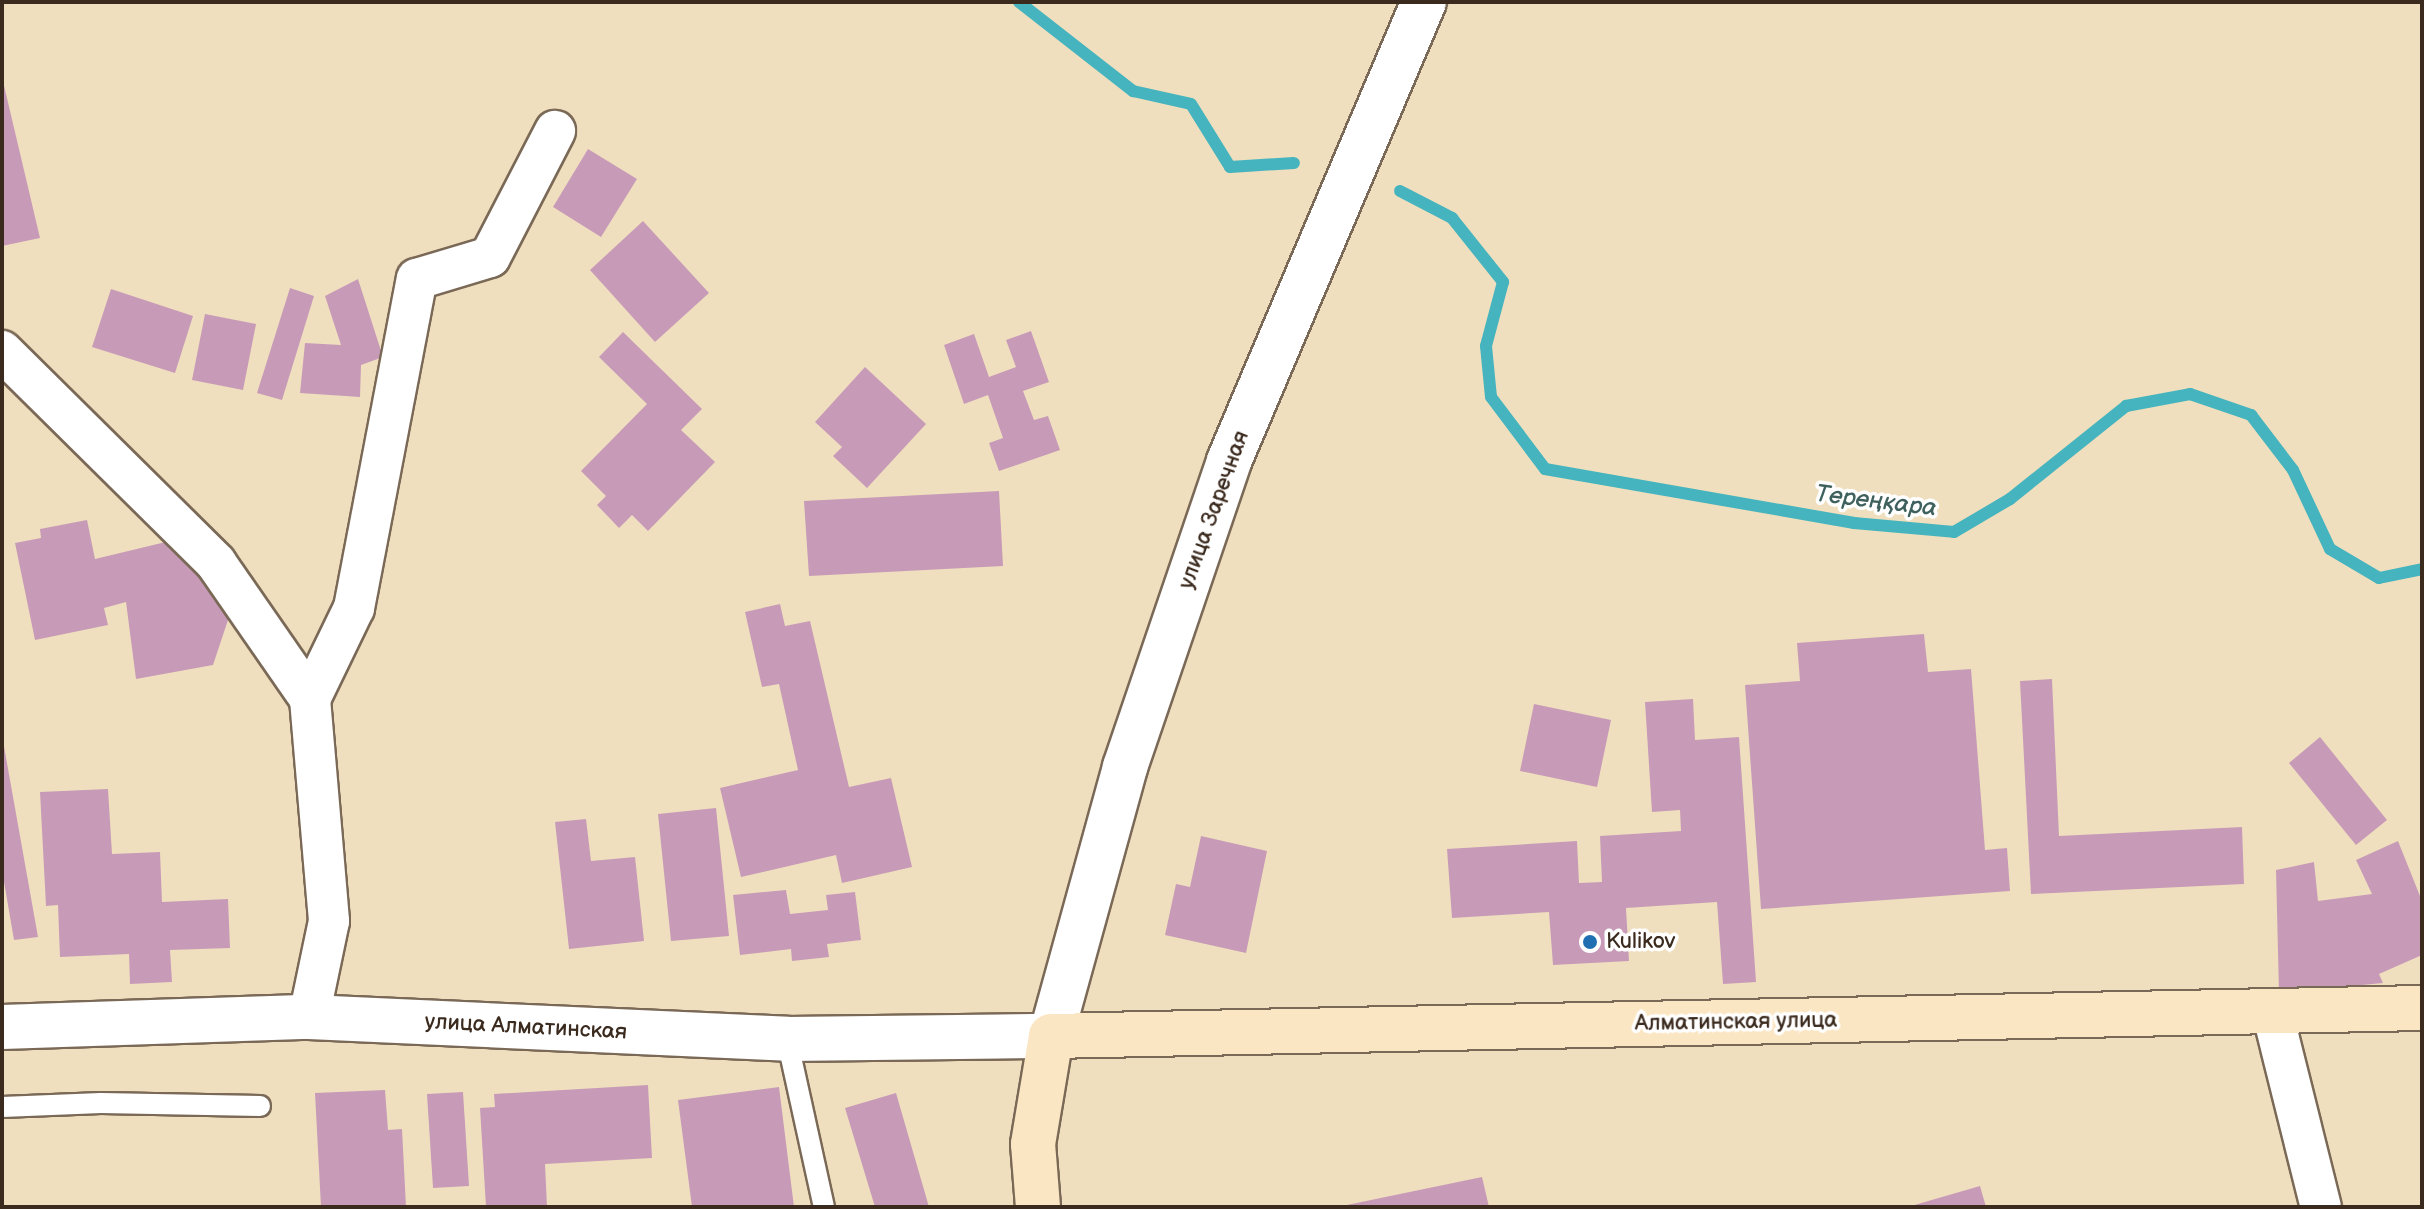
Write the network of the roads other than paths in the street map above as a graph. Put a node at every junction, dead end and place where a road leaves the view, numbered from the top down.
1 (1424, 2) edge
2 (555, 131) dead end
3 (2, 351) edge
4 (310, 699) junction
5 (2422, 1008) edge
6 (2272, 1011) junction
7 (309, 1017) junction
8 (2, 1027) edge
9 (1051, 1036) junction
10 (787, 1039) junction
11 (260, 1106) dead end
12 (2, 1107) edge
13 (824, 1207) edge
14 (1038, 1207) edge
15 (2321, 1207) edge

1 - 9 street, улица Заречная
2 - 4 street
3 - 4 street
4 - 7 street
5 - 6 main road, Алматинская улица
6 - 9 main road, Алматинская улица
6 - 15 street
7 - 8 street, улица Алматинская
7 - 10 street, улица Алматинская
9 - 10 street, улица Алматинская
9 - 14 main road
10 - 13 lane
11 - 12 lane

